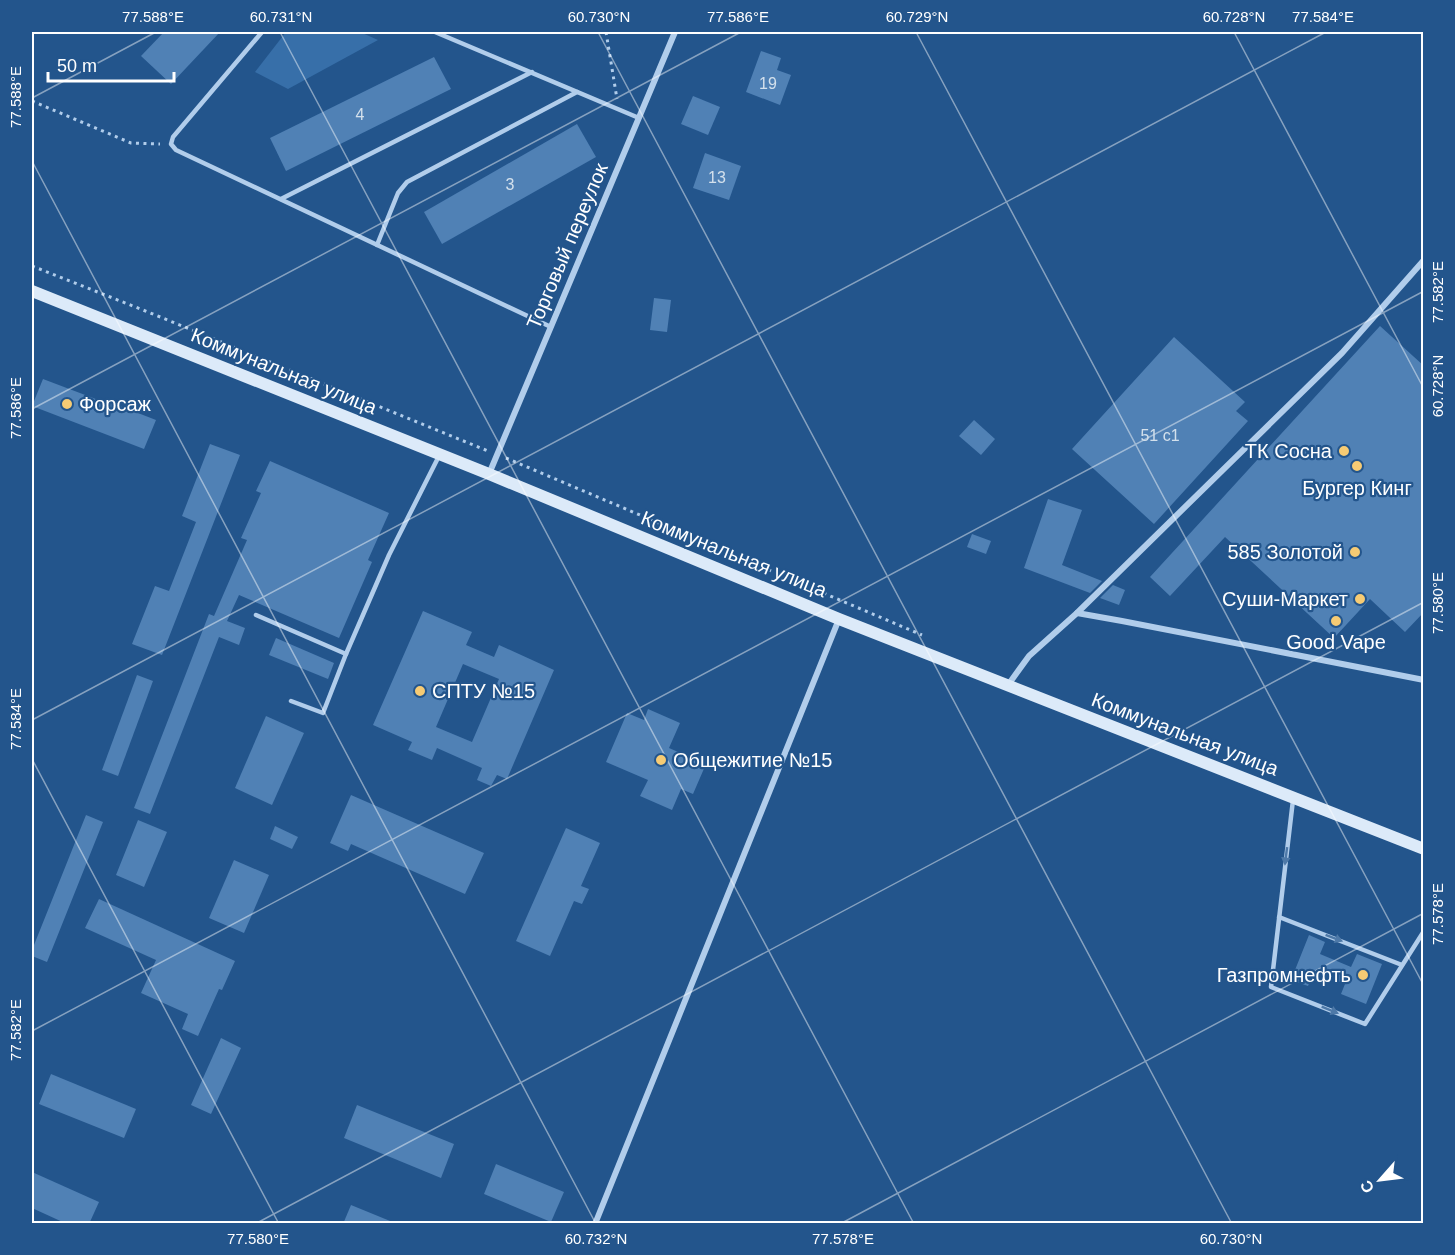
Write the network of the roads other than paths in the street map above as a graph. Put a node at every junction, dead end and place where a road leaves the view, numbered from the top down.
1 (262, 32) edge
2 (435, 32) edge
3 (675, 32) edge
4 (532, 72) junction
5 (577, 92) junction
6 (639, 118) junction
7 (281, 199) junction
8 (377, 245) junction
9 (1424, 260) edge
10 (32, 291) edge
11 (551, 327) junction
12 (440, 454) junction
13 (489, 474) junction
14 (1077, 613) junction
15 (256, 615) dead end
16 (839, 619) junction
17 (346, 654) junction
18 (1424, 680) edge
19 (1008, 686) junction
20 (291, 701) dead end
21 (1293, 798) junction
22 (1424, 849) edge
23 (1279, 917) junction
24 (1424, 931) edge
25 (1402, 965) junction
26 (595, 1224) edge

1 - 7 lane
2 - 4 lane
3 - 6 street, Торговый переулок
4 - 5 lane
4 - 7 lane
5 - 6 lane
5 - 8 lane
6 - 11 street, Торговый переулок
7 - 8 lane
8 - 11 lane
9 - 14 street
10 - 12 main road, Коммунальная улица
11 - 13 street, Торговый переулок
12 - 13 main road, Коммунальная улица
12 - 17 lane
13 - 16 main road, Коммунальная улица
14 - 18 street
14 - 19 street
15 - 17 lane
16 - 19 main road, Коммунальная улица
16 - 26 street
17 - 20 lane
19 - 21 main road, Коммунальная улица
21 - 22 main road, Коммунальная улица
21 -> 23 lane
23 -> 25 lane
23 -> 25 lane
24 - 25 lane

